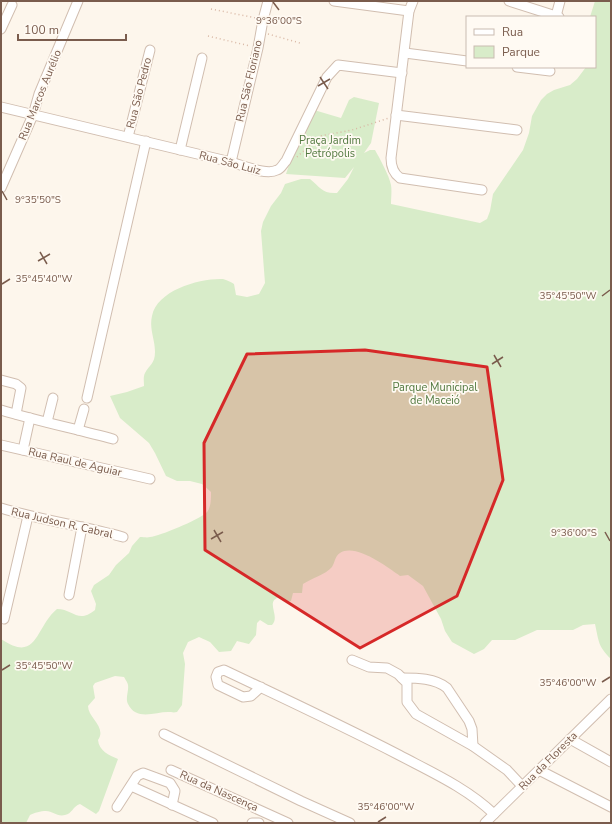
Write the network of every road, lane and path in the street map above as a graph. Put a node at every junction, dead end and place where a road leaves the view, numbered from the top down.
1 (78, 1) edge
2 (268, 1) edge
3 (335, 1) edge
4 (413, 1) edge
5 (509, 1) edge
6 (560, 1) edge
7 (12, 5) dead end
8 (211, 9) dead end
9 (410, 11) junction
10 (557, 16) edge
11 (263, 20) junction
12 (2, 23) edge
13 (261, 32) junction
14 (208, 36) dead end
15 (300, 43) dead end
16 (258, 48) junction
17 (150, 50) dead end
18 (405, 53) junction
19 (202, 58) dead end
20 (466, 61) edge
21 (525, 68) edge
22 (550, 71) dead end
23 (402, 73) junction
24 (1, 107) edge
25 (33, 115) junction
26 (396, 115) junction
27 (517, 130) dead end
28 (128, 137) junction
29 (146, 141) junction
30 (180, 150) junction
31 (286, 161) junction
32 (231, 162) junction
33 (1, 188) edge
34 (482, 190) dead end
35 (1, 380) edge
36 (53, 398) dead end
37 (86, 398) dead end
38 (84, 409) dead end
39 (1, 410) edge
40 (16, 414) junction
41 (30, 418) junction
42 (47, 422) junction
43 (78, 430) junction
44 (113, 439) dead end
45 (1, 445) edge
46 (23, 450) junction
47 (150, 479) dead end
48 (1, 508) edge
49 (28, 516) junction
50 (82, 527) junction
51 (123, 537) dead end
52 (69, 595) dead end
53 (4, 619) dead end
54 (352, 660) dead end
55 (402, 678) junction
56 (261, 687) dead end
57 (611, 699) edge
58 (164, 734) dead end
59 (570, 739) junction
60 (473, 746) junction
61 (611, 762) edge
62 (171, 770) dead end
63 (539, 770) junction
64 (131, 786) junction
65 (522, 786) junction
66 (172, 804) junction
67 (611, 806) edge
68 (117, 807) dead end
69 (494, 814) junction
70 (213, 823) edge
71 (252, 823) edge
72 (260, 823) edge
73 (288, 823) edge
74 (350, 823) edge
75 (485, 823) edge

1 - 25 street, Rua Marcos Aurélio
2 - 11 street, Rua São Floriano
3 - 9 street
4 - 9 street
5 - 10 street
6 - 10 street
7 - 12 street
8 - 11 path
9 - 18 street
11 - 13 street, Rua São Floriano
13 - 15 path
13 - 16 street, Rua São Floriano
14 - 16 path
16 - 32 street, Rua São Floriano
17 - 28 street, Rua São Pedro
18 - 20 street
18 - 23 street
19 - 30 street
21 - 22 street
23 - 26 street
23 - 31 street
24 - 25 street, Rua São Luiz
25 - 28 street, Rua São Luiz
25 - 33 street, Rua Marcos Aurélio
26 - 27 street
26 - 31 path
26 - 34 street
28 - 29 street, Rua São Luiz
29 - 30 street, Rua São Luiz
29 - 37 street
30 - 32 street, Rua São Luiz
31 - 32 street, Rua São Luiz
35 - 40 street
36 - 42 street
38 - 43 street
39 - 40 street
40 - 41 street
41 - 42 street
41 - 46 street
42 - 43 street
43 - 44 street
45 - 46 street, Rua Raul de Aguiar
46 - 47 street, Rua Raul de Aguiar
48 - 49 street, Rua Judson R. Cabral
49 - 50 street, Rua Judson R. Cabral
49 - 53 street
50 - 51 street, Rua Judson R. Cabral
50 - 52 street
54 - 55 street
55 - 60 street
55 - 60 street
56 - 69 street
57 - 59 street, Rua da Floresta
58 - 74 street
59 - 61 street
59 - 63 street, Rua da Floresta
60 - 65 street
62 - 73 street, Rua da Nascença
63 - 65 street, Rua da Floresta
63 - 67 street
64 - 66 street
64 - 66 street, Rua da Nascença
64 - 68 street, Rua da Nascença
65 - 69 street, Rua da Floresta
66 - 70 street
69 - 75 street, Rua da Floresta
71 - 72 street

